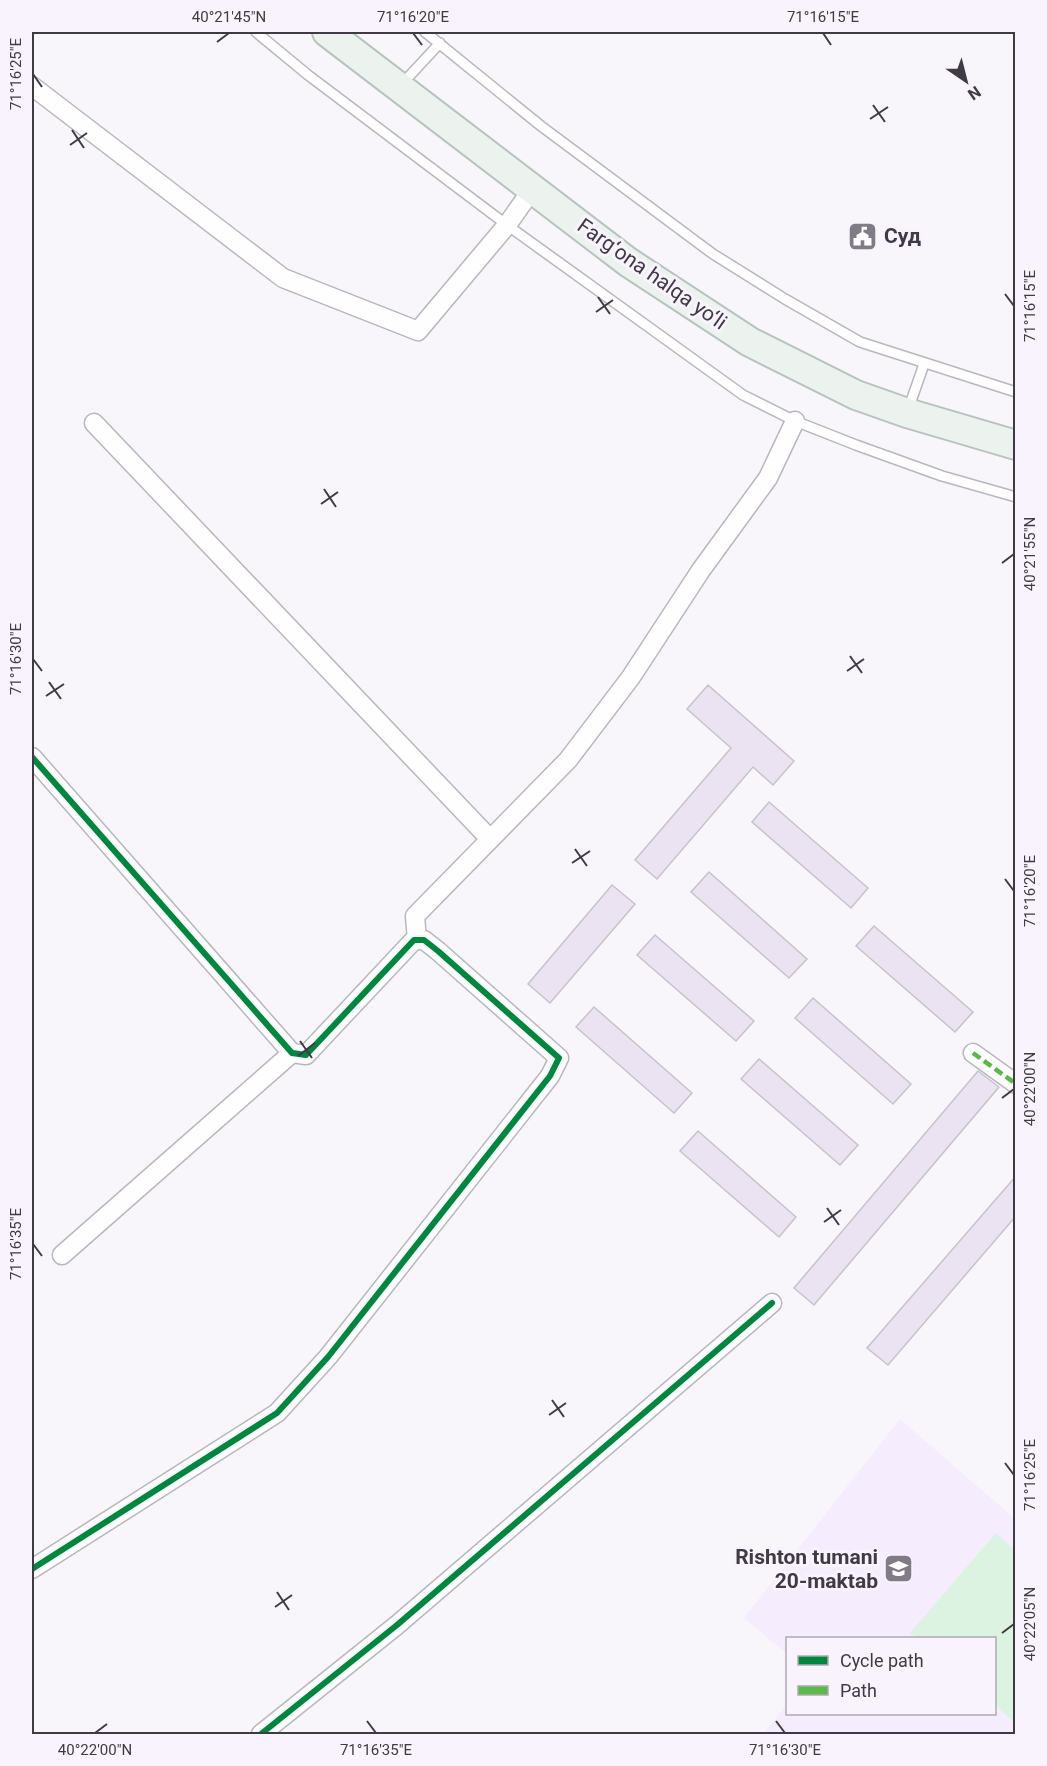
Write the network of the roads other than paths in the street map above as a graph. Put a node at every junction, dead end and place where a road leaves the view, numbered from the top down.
1 (256, 32) edge
2 (327, 32) edge
3 (425, 32) edge
4 (440, 43) junction
5 (32, 86) edge
6 (399, 87) junction
7 (533, 188) junction
8 (507, 225) junction
9 (924, 364) junction
10 (1016, 392) edge
11 (907, 413) junction
12 (795, 421) junction
13 (94, 423) dead end
14 (1016, 445) edge
15 (1016, 497) edge
16 (32, 757) edge
17 (490, 839) junction
18 (417, 940) junction
19 (292, 1053) junction
20 (973, 1053) dead end
21 (1016, 1084) edge
22 (62, 1255) dead end
23 (772, 1303) dead end
24 (32, 1569) edge
25 (261, 1734) edge

1 - 8 lane
2 - 6 main road, Farg‘ona halqa yo‘li
3 - 4 lane
4 - 6 lane
4 - 9 lane
5 - 8 street
6 - 7 main road, Farg‘ona halqa yo‘li
7 - 8 street
7 - 11 main road, Farg‘ona halqa yo‘li
8 - 12 lane
9 - 10 lane
9 - 11 lane
11 - 14 main road, Farg‘ona halqa yo‘li
12 - 15 lane
12 - 17 street
13 - 17 street
16 - 19 street
17 - 18 street
18 - 19 street
18 - 24 street
19 - 22 street
20 - 21 street
23 - 25 street

